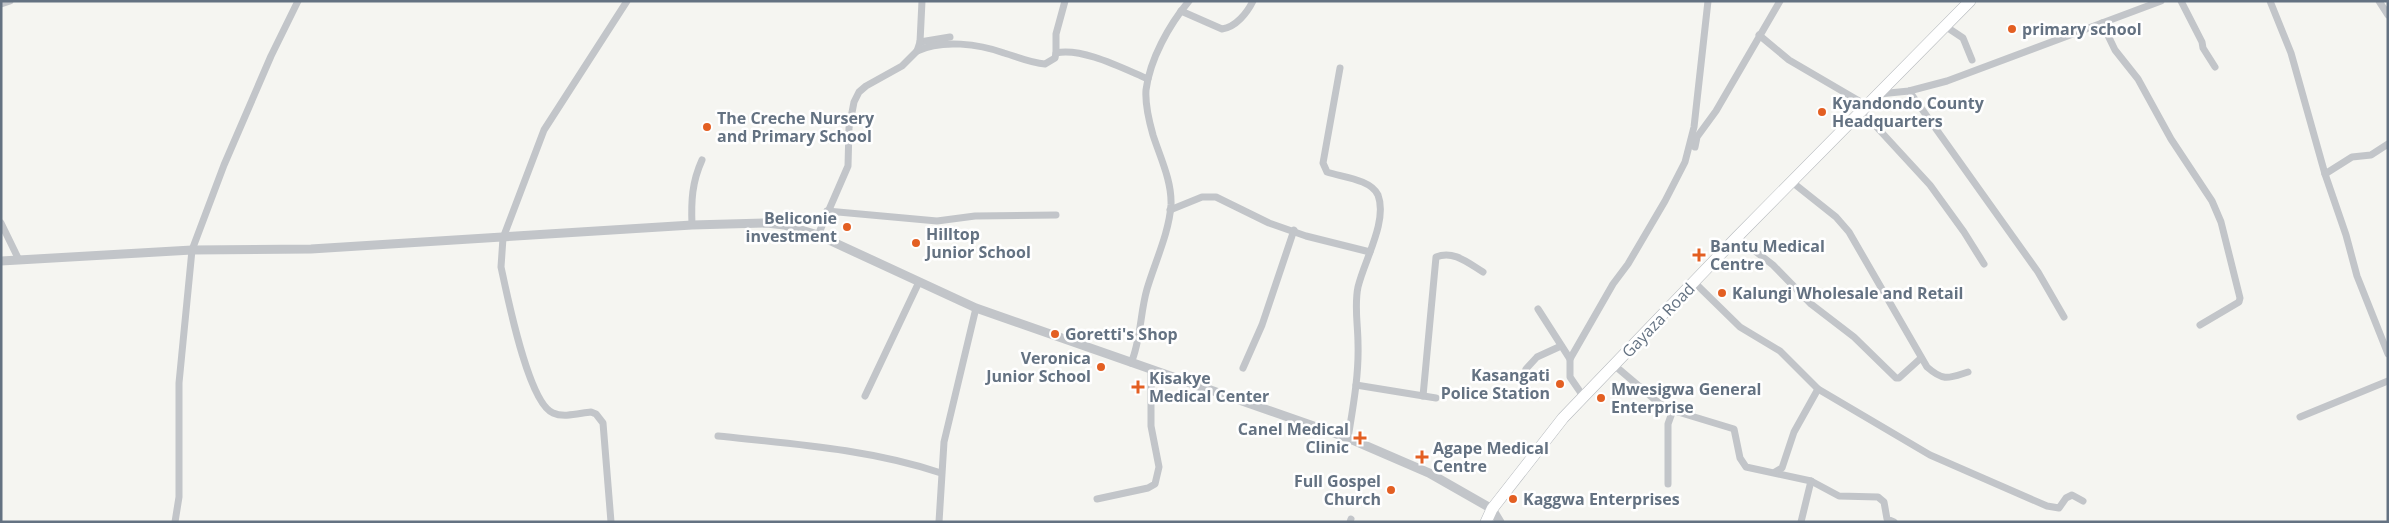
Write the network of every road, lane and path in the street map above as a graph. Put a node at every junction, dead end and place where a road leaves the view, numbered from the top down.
1 (10, 1) edge
2 (298, 1) edge
3 (627, 1) edge
4 (922, 1) edge
5 (1066, 1) edge
6 (1189, 1) edge
7 (1253, 1) edge
8 (1708, 1) edge
9 (1780, 1) edge
10 (1970, 1) edge
11 (2161, 1) edge
12 (2181, 1) edge
13 (2270, 1) edge
14 (2379, 1) edge
15 (1, 4) edge
16 (1181, 11) junction
17 (2388, 15) edge
18 (2102, 23) junction
19 (1945, 26) junction
20 (1759, 35) junction
21 (950, 37) dead end
22 (920, 42) junction
23 (917, 51) junction
24 (1056, 53) junction
25 (1972, 60) dead end
26 (2215, 67) dead end
27 (1340, 68) dead end
28 (1148, 79) junction
29 (1909, 92) junction
30 (1879, 94) junction
31 (1864, 108) junction
32 (2388, 144) edge
33 (702, 160) dead end
34 (1685, 162) junction
35 (2325, 174) junction
36 (1792, 182) junction
37 (1170, 210) junction
38 (828, 211) junction
39 (1056, 215) dead end
40 (1, 223) edge
41 (692, 225) junction
42 (1294, 230) junction
43 (818, 235) junction
44 (1737, 237) junction
45 (503, 238) junction
46 (192, 250) junction
47 (1370, 252) junction
48 (1, 260) edge
49 (19, 260) junction
50 (1984, 264) dead end
51 (1483, 272) dead end
52 (919, 282) junction
53 (1694, 282) junction
54 (976, 308) junction
55 (1538, 309) dead end
56 (2064, 317) dead end
57 (2200, 326) dead end
58 (1562, 346) junction
59 (2388, 354) edge
60 (1921, 358) junction
61 (1570, 359) junction
62 (1131, 363) junction
63 (1614, 365) junction
64 (1243, 368) dead end
65 (1526, 369) dead end
66 (1151, 370) junction
67 (1968, 372) dead end
68 (2388, 381) edge
69 (1356, 385) junction
70 (1818, 389) junction
71 (865, 396) dead end
72 (1423, 396) junction
73 (1583, 396) junction
74 (1436, 398) dead end
75 (1673, 410) junction
76 (2300, 417) dead end
77 (718, 436) dead end
78 (1348, 438) junction
79 (1775, 472) junction
80 (941, 473) junction
81 (1811, 481) junction
82 (1668, 484) dead end
83 (1097, 498) dead end
84 (2083, 501) dead end
85 (1492, 509) junction
86 (175, 522) edge
87 (611, 522) edge
88 (939, 522) edge
89 (1486, 522) edge
90 (1500, 522) edge
91 (1801, 522) edge
92 (1894, 522) edge

1 - 15 street
2 - 46 street
3 - 45 street
4 - 22 street
5 - 24 street
6 - 16 street
7 - 16 street
8 - 34 street
9 - 20 street
10 - 19 main road, Gayaza Road
11 - 18 street
12 - 26 street
13 - 35 street
14 - 17 street
16 - 28 street
18 - 29 street
18 - 57 street
19 - 25 street
19 - 30 main road, Gayaza Road
20 - 31 street
20 - 34 street
21 - 22 street
22 - 23 street
23 - 24 street
23 - 38 street
24 - 28 street
27 - 47 street
28 - 37 street
29 - 30 street
29 - 56 street
30 - 31 main road, Gayaza Road
31 - 36 main road, Gayaza Road
31 - 50 street
32 - 35 street
33 - 41 street
34 - 61 street
35 - 59 street
36 - 44 main road, Gayaza Road
36 - 60 street
37 - 42 street
37 - 62 street
38 - 39 street
38 - 43 street
40 - 49 street
41 - 43 street
41 - 45 street
42 - 47 street
42 - 64 street
43 - 52 street
44 - 53 main road, Gayaza Road
44 - 60 street
45 - 46 street
45 - 87 street
46 - 49 street
46 - 86 street
47 - 69 street
48 - 49 street
51 - 72 street
52 - 54 street
52 - 71 street
53 - 63 main road, Gayaza Road
53 - 70 street
54 - 62 street
54 - 80 street
55 - 58 street
58 - 61 street
58 - 65 street
60 - 67 street
61 - 73 street
62 - 66 street
63 - 73 main road, Gayaza Road
63 - 75 street
66 - 78 street
66 - 83 street
68 - 76 street
69 - 72 street
69 - 78 street
70 - 79 street
70 - 84 street
72 - 74 street
73 - 85 main road, Gayaza Road
75 - 79 street
75 - 82 street
77 - 80 street
78 - 85 street
79 - 81 street
80 - 88 street
81 - 91 street
81 - 92 street
85 - 89 main road, Gayaza Road
85 - 90 street

